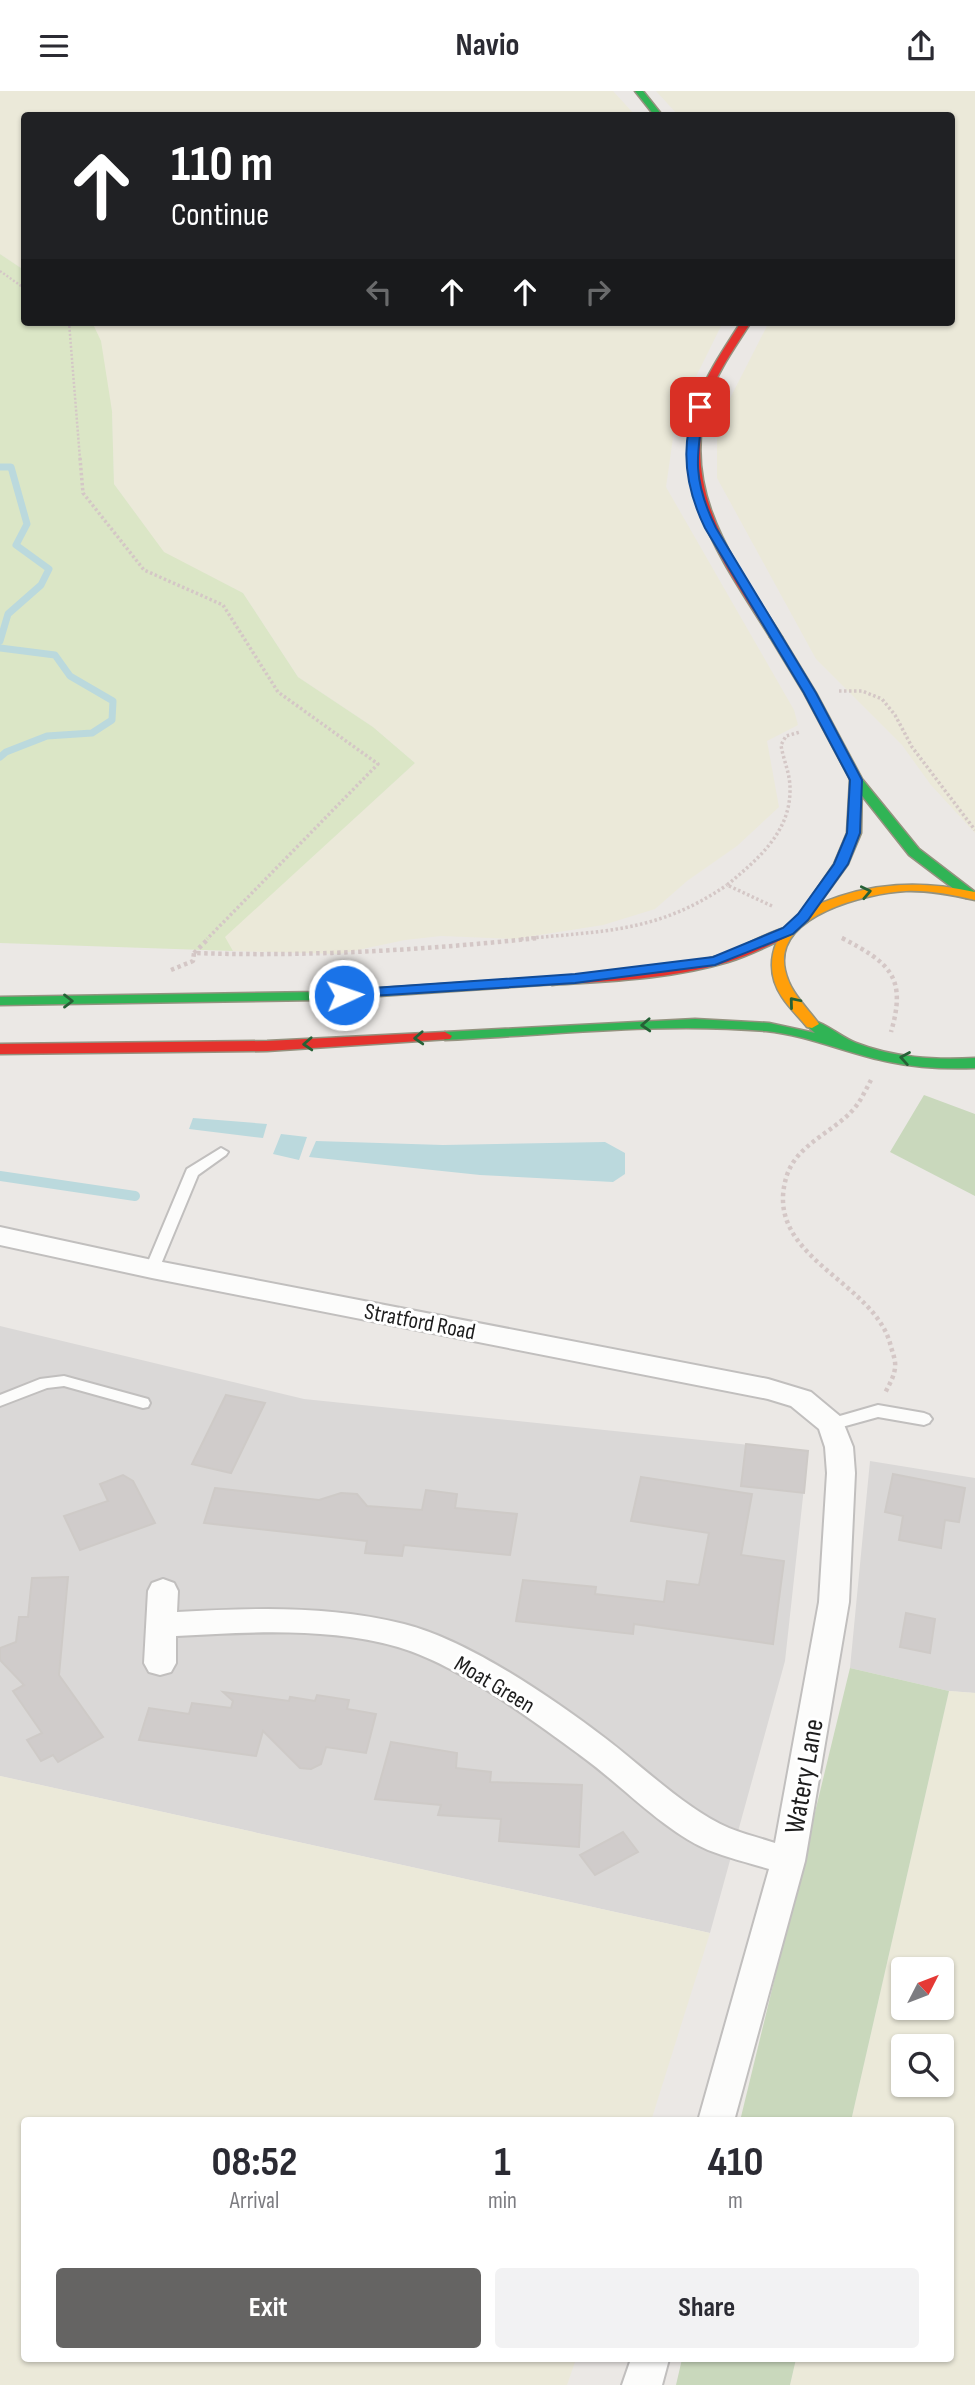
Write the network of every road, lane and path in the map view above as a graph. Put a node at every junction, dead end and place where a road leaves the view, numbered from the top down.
1 (639, 91) edge
2 (656, 112) edge
3 (0, 271) edge
4 (21, 286) edge
5 (69, 326) edge
6 (743, 326) edge
7 (810, 693) junction
8 (828, 726) junction
9 (856, 780) junction
10 (975, 830) edge
11 (727, 885) junction
12 (973, 896) edge
13 (781, 910) dead end
14 (803, 917) junction
15 (788, 931) junction
16 (842, 938) dead end
17 (194, 953) junction
18 (169, 971) dead end
19 (0, 1001) edge
20 (891, 1036) dead end
21 (846, 1044) junction
22 (0, 1049) edge
23 (202, 1049) junction
24 (0, 1059) edge
25 (972, 1066) edge
26 (870, 1080) dead end
27 (221, 1153) dead end
28 (0, 1236) edge
29 (152, 1269) junction
30 (0, 1401) edge
31 (143, 1403) dead end
32 (878, 1411) junction
33 (924, 1419) dead end
34 (831, 1425) junction
35 (163, 1591) dead end
36 (162, 1625) junction
37 (160, 1663) dead end
38 (788, 1861) junction
39 (717, 2117) edge
40 (649, 2362) edge
41 (642, 2385) edge

1 - 2 main road
3 - 4 path
5 - 17 path
6 - 7 main road
7 - 8 main road
7 - 10 path
8 - 9 main road
8 - 11 path
9 - 12 main road
9 - 14 main road
11 - 13 path
11 - 17 path
14 -> 12 main road
14 - 15 main road
19 -> 15 main road
21 -> 15 main road
16 - 20 path
17 - 18 path
21 -> 23 main road
25 -> 21 main road
22 - 23 main road
23 - 24 main road
26 - 32 path
27 - 29 lane
28 - 29 street, Stratford Road
29 - 34 street, Stratford Road
30 - 31 lane
32 - 33 lane
32 - 34 lane
34 - 38 street, Watery Lane
35 - 36 street
36 - 37 street
36 - 38 street, Moat Green
38 - 39 street, Watery Lane
40 - 41 street

